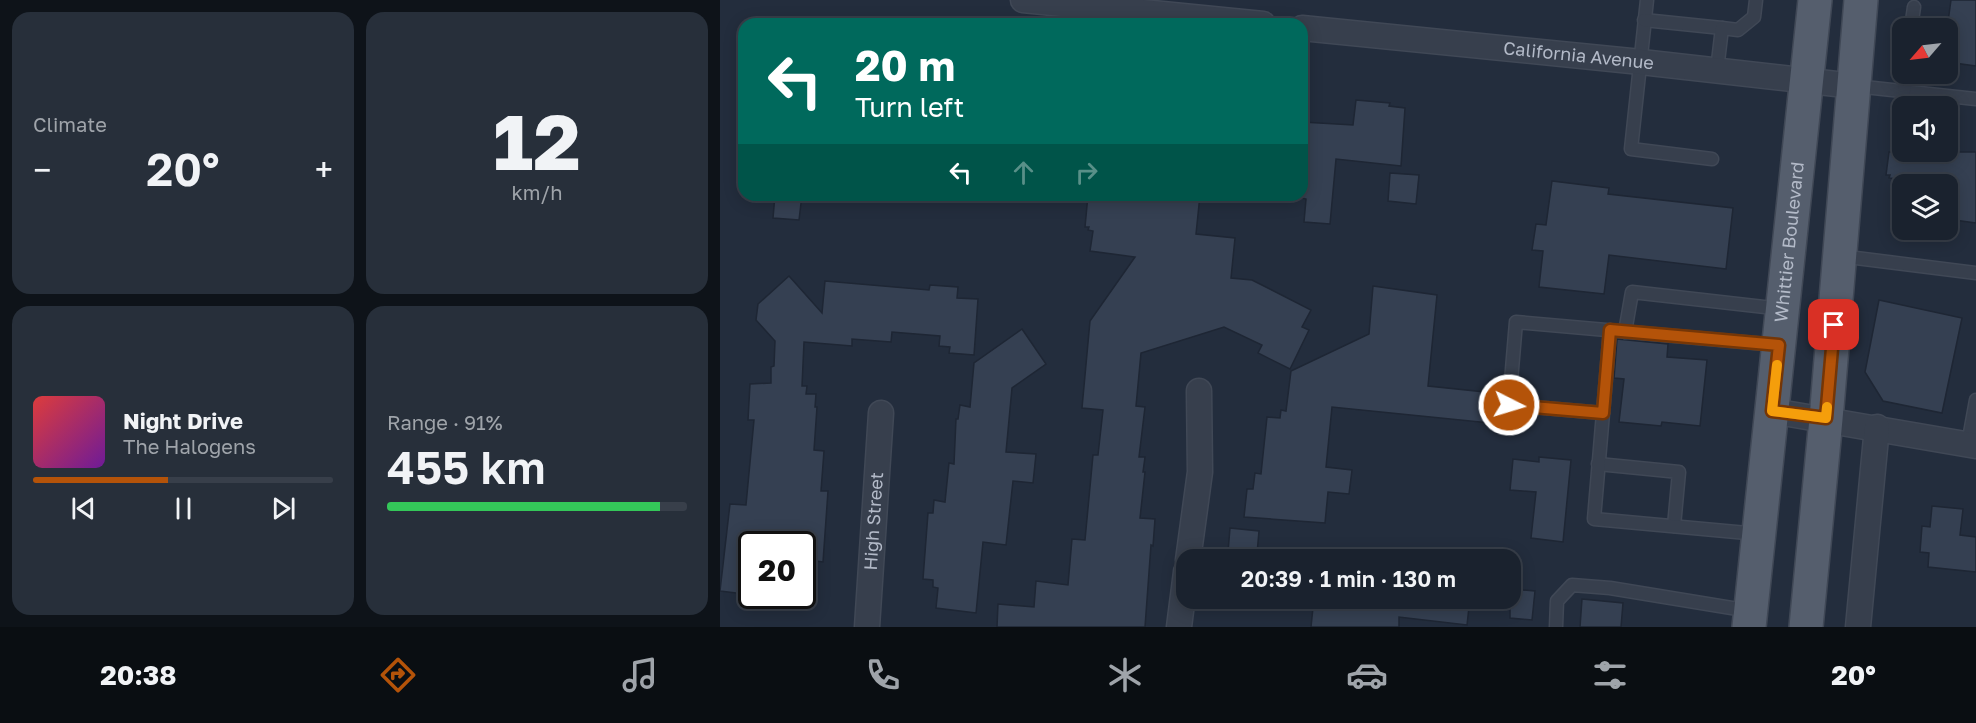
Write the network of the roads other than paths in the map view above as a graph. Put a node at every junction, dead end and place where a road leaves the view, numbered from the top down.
1 (1023, 0) edge
2 (1647, 0) edge
3 (1756, 0) edge
4 (1815, 0) edge
5 (1861, 0) edge
6 (1914, 7) dead end
7 (1203, 18) edge
8 (1912, 18) edge
9 (1644, 20) junction
10 (1722, 28) junction
11 (1308, 29) edge
12 (1641, 62) junction
13 (1717, 70) junction
14 (1807, 81) junction
15 (1905, 84) edge
16 (1854, 86) junction
17 (1904, 91) junction
18 (1976, 99) edge
19 (1712, 159) dead end
20 (1840, 255) junction
21 (1976, 273) edge
22 (1783, 309) junction
23 (1610, 330) junction
24 (1626, 332) junction
25 (1779, 345) junction
26 (1199, 392) dead end
27 (1976, 400) edge
28 (1772, 411) junction
29 (881, 413) dead end
30 (1603, 413) junction
31 (1826, 418) junction
32 (1877, 427) junction
33 (1972, 445) edge
34 (1598, 464) junction
35 (1674, 526) junction
36 (1759, 534) junction
37 (1190, 549) edge
38 (1181, 609) edge
39 (1750, 619) edge
40 (867, 627) edge
41 (1179, 627) edge
42 (1556, 627) edge
43 (1806, 627) edge
44 (1858, 627) edge

1 - 7 street
2 - 9 lane
3 - 10 lane
4 - 14 main road, Whittier Boulevard
5 - 16 main road
6 - 8 lane
9 - 10 lane
9 - 12 lane
10 - 13 lane
11 - 12 street, California Avenue
12 - 13 street, California Avenue
12 - 19 lane
13 - 14 street, California Avenue
14 - 16 street, California Avenue
14 - 22 main road, Whittier Boulevard
15 - 17 lane
16 - 17 lane
16 - 20 main road
17 - 18 lane
20 - 21 lane
20 - 31 main road
22 - 24 lane
22 - 25 main road, Whittier Boulevard
23 - 24 lane
23 - 30 lane
23 - 30 lane
24 - 25 lane
25 - 28 main road, Whittier Boulevard
26 - 37 street
27 - 33 lane
28 - 31 street
28 - 36 main road, Whittier Boulevard
29 - 40 street, High Street
30 - 34 lane
31 - 32 street
31 - 43 main road
32 - 33 street
32 - 44 street
34 - 35 lane
34 - 35 lane
35 - 36 lane
36 - 39 main road, Whittier Boulevard
38 - 41 street
39 - 42 lane

